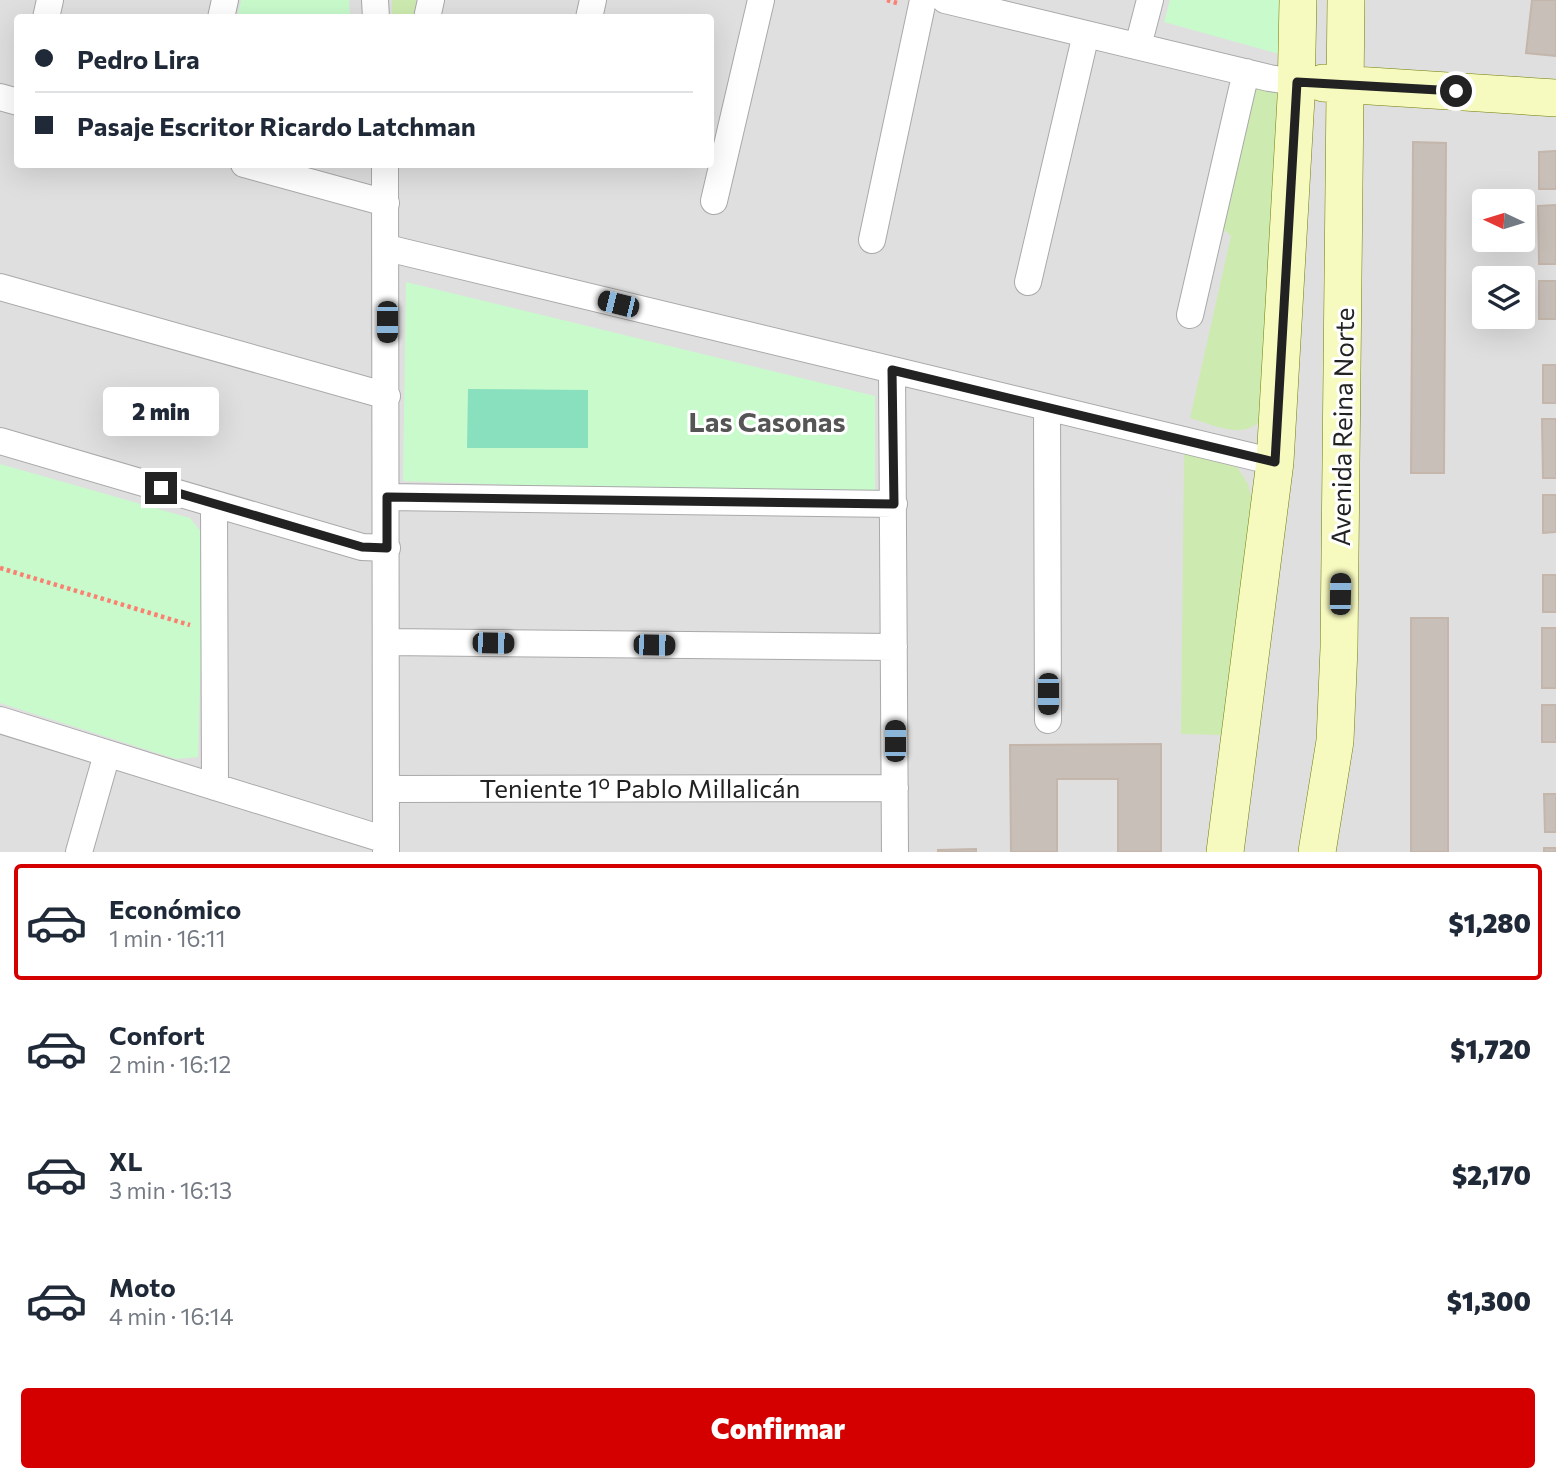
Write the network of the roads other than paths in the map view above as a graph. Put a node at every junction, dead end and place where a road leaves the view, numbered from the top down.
1 (761, 0) edge
2 (923, 0) edge
3 (945, 0) edge
4 (1150, 0) edge
5 (1298, 0) edge
6 (1346, 0) edge
7 (992, 5) edge
8 (1086, 34) junction
9 (1138, 46) junction
10 (1246, 72) junction
11 (1297, 82) junction
12 (1348, 84) junction
13 (1556, 98) edge
14 (259, 168) edge
15 (385, 168) edge
16 (394, 168) edge
17 (714, 201) dead end
18 (386, 203) junction
19 (872, 240) dead end
20 (387, 248) junction
21 (1028, 282) dead end
22 (0, 286) edge
23 (1190, 315) dead end
24 (892, 370) junction
25 (387, 396) junction
26 (1047, 407) junction
27 (0, 441) edge
28 (1275, 462) junction
29 (387, 497) junction
30 (214, 504) junction
31 (894, 504) junction
32 (387, 548) junction
33 (387, 642) junction
34 (894, 647) junction
35 (0, 720) edge
36 (1048, 720) dead end
37 (107, 754) junction
38 (215, 787) junction
39 (895, 788) junction
40 (386, 789) junction
41 (386, 846) edge
42 (79, 852) edge
43 (895, 852) edge
44 (1225, 852) edge
45 (1317, 852) edge

1 - 17 street
2 - 19 street
3 - 7 street
4 - 9 street
5 - 11 street
6 - 12 street, Avenida Reina Norte
7 - 8 street
8 - 9 street
8 - 21 street
9 - 10 street
10 - 11 street
10 - 23 street
11 - 12 street
11 - 28 street
12 - 13 street
12 - 45 street, Avenida Reina Norte
14 - 18 street
15 - 18 street
16 - 18 street
18 - 20 street
20 - 24 street
20 - 25 street
22 - 25 street
24 - 26 street
24 - 31 street
25 - 29 street
26 - 28 street
26 - 36 street
27 - 30 street
28 - 44 street
29 - 31 street
29 - 32 street
30 - 32 street
30 - 38 street
31 - 34 street
32 - 33 street
33 - 34 street
33 - 40 street
34 - 39 street
35 - 37 street
37 - 38 street
37 - 42 street
38 - 41 street
39 - 40 street, Teniente 1º Pablo Millalicán
39 - 43 street
40 - 41 street

